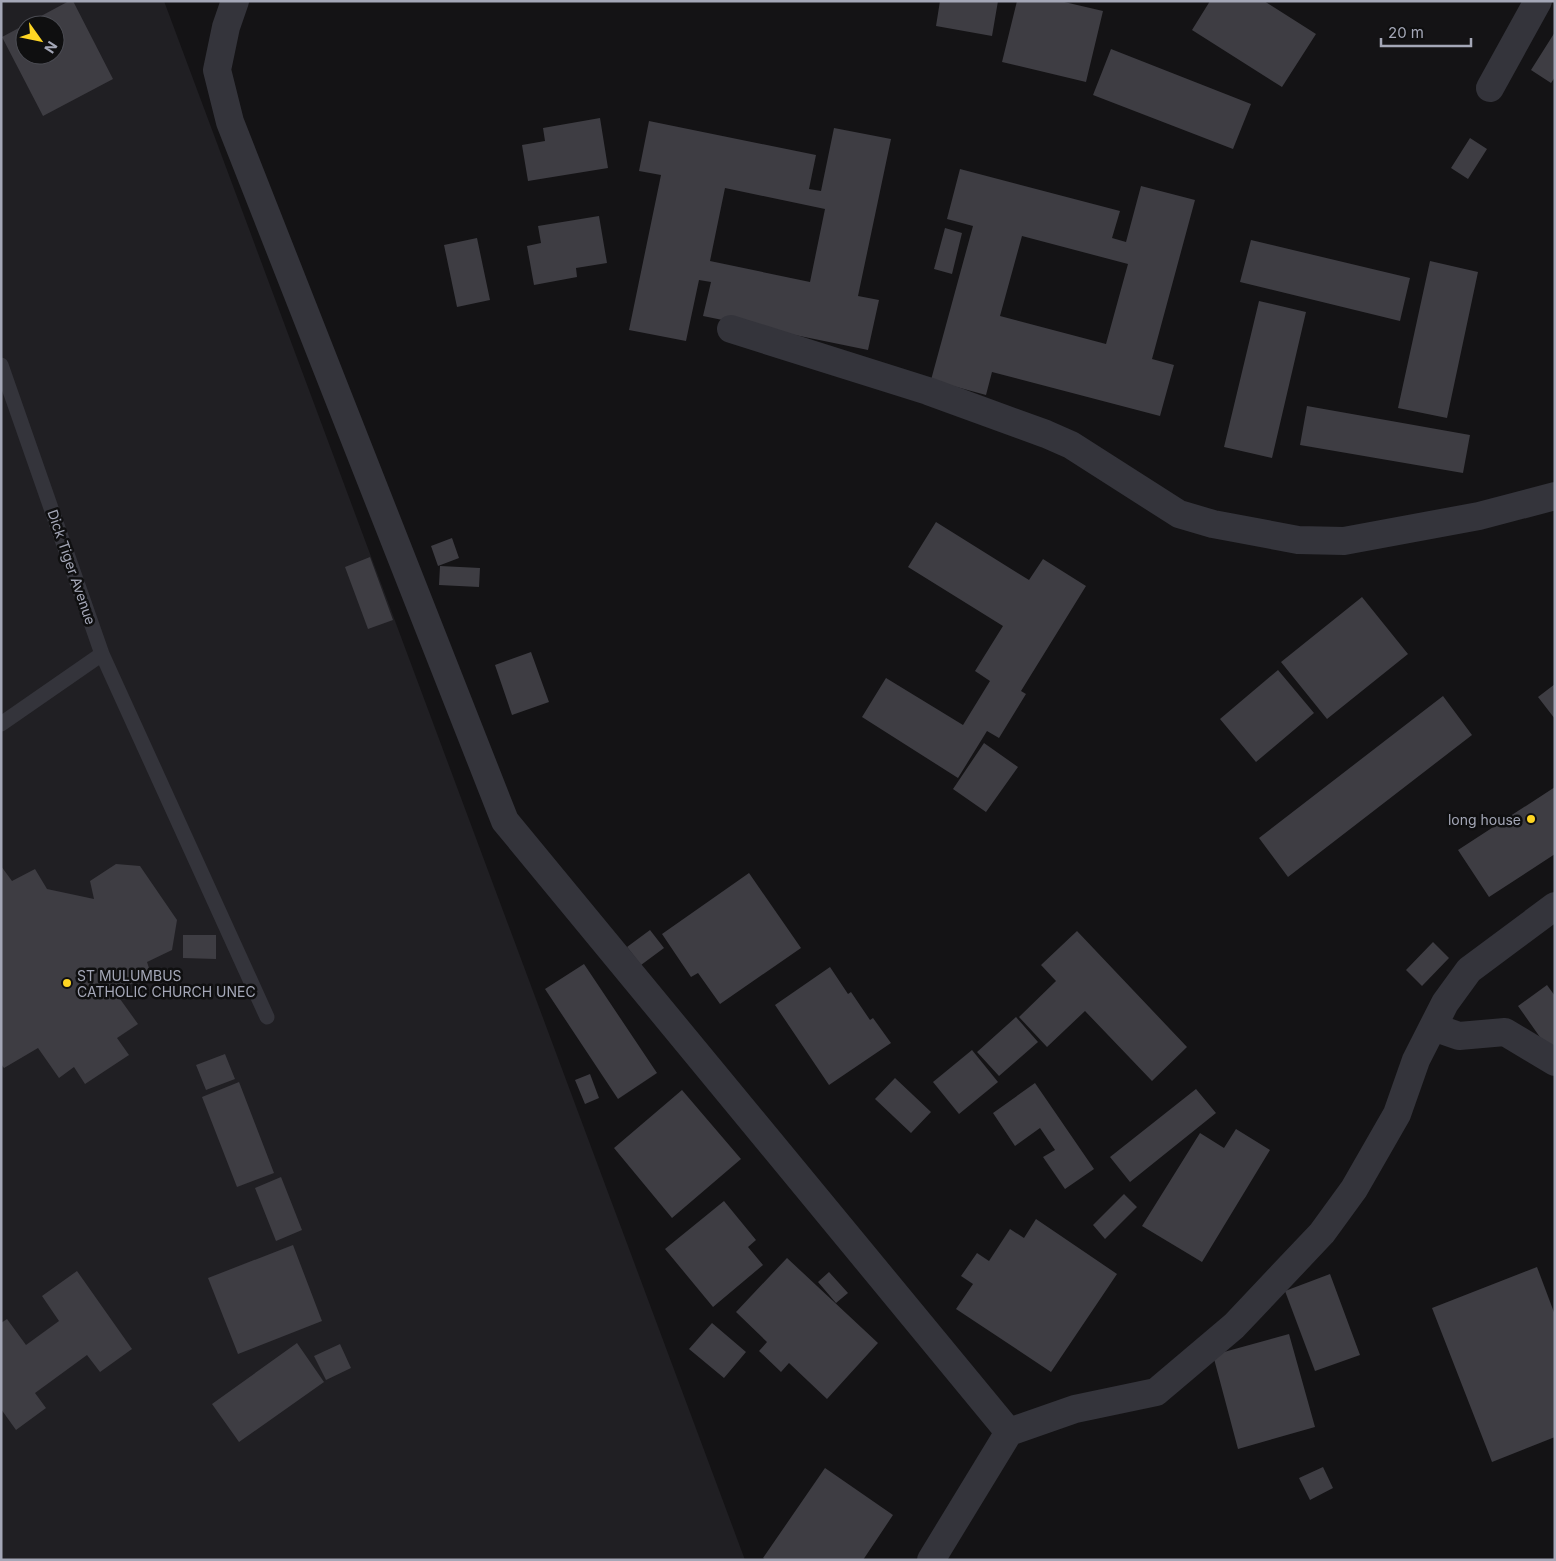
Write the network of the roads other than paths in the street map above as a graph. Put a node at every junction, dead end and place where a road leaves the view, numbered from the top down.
1 (235, 1) edge
2 (1538, 1) edge
3 (1490, 88) dead end
4 (731, 328) dead end
5 (1, 365) edge
6 (1555, 496) edge
7 (102, 654) junction
8 (1, 724) edge
9 (1555, 906) edge
10 (267, 1017) dead end
11 (1433, 1026) junction
12 (1555, 1062) edge
13 (1009, 1432) junction
14 (931, 1560) edge

1 - 13 street
2 - 3 street
4 - 6 street
5 - 7 lane, Dick Tiger Avenue
7 - 8 lane
7 - 10 lane, Dick Tiger Avenue
9 - 11 street
11 - 12 street
11 - 13 street
13 - 14 street

